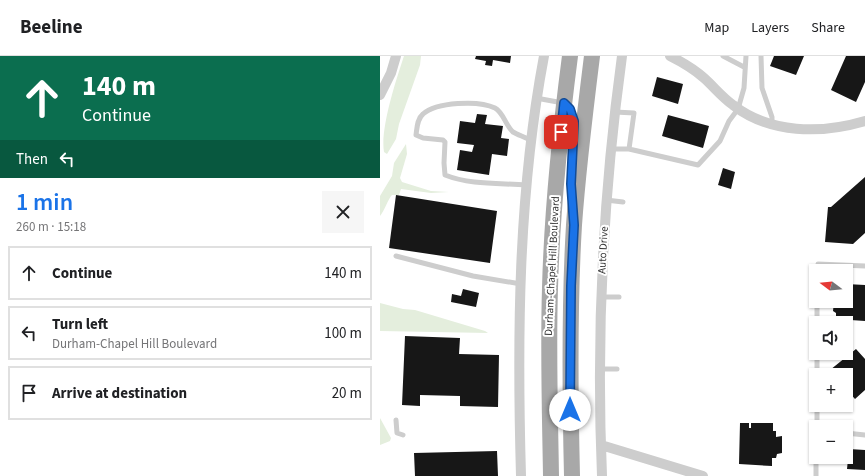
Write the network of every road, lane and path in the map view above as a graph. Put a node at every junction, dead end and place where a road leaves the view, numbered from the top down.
1 (396, 56) edge
2 (544, 56) edge
3 (570, 56) edge
4 (592, 56) edge
5 (622, 56) edge
6 (670, 56) edge
7 (723, 56) edge
8 (746, 56) edge
9 (761, 56) edge
10 (744, 67) junction
11 (380, 95) edge
12 (536, 98) junction
13 (564, 103) junction
14 (738, 109) junction
15 (615, 112) junction
16 (865, 121) edge
17 (772, 124) junction
18 (530, 140) junction
19 (611, 149) junction
20 (629, 150) junction
21 (526, 185) junction
22 (606, 200) junction
23 (623, 202) dead end
24 (574, 225) junction
25 (396, 256) dead end
26 (853, 265) edge
27 (865, 266) edge
28 (521, 284) junction
29 (601, 297) junction
30 (619, 297) dead end
31 (600, 369) junction
32 (617, 369) dead end
33 (396, 420) dead end
34 (853, 434) edge
35 (403, 435) dead end
36 (865, 435) edge
37 (601, 444) junction
38 (816, 464) edge
39 (521, 476) edge
40 (551, 476) edge
41 (572, 476) edge
42 (602, 476) edge
43 (703, 476) edge
44 (816, 476) edge

1 - 11 street
2 - 12 street
3 - 13 main road, Durham-Chapel Hill Boulevard
4 - 24 main road, Durham-Chapel Hill Boulevard
5 - 15 street, Auto Drive
6 - 14 street
7 - 10 lane
8 - 10 lane
9 - 17 lane
10 - 14 lane
12 - 13 lane
12 - 18 street
13 - 24 main road
13 - 40 main road, Durham-Chapel Hill Boulevard
14 - 17 street
14 - 20 lane
15 - 19 street, Auto Drive
15 - 20 lane
16 - 17 street
18 - 21 street
18 - 21 lane
19 - 20 lane
19 - 22 street, Auto Drive
21 - 28 street
22 - 23 lane
22 - 29 street, Auto Drive
24 - 41 main road, Durham-Chapel Hill Boulevard
25 - 28 lane
26 - 27 lane
28 - 39 street
29 - 30 lane
29 - 31 street, Auto Drive
31 - 32 lane
31 - 37 street, Auto Drive
33 - 35 lane
34 - 36 lane
37 - 42 street, Auto Drive
37 - 43 street
38 - 44 lane

